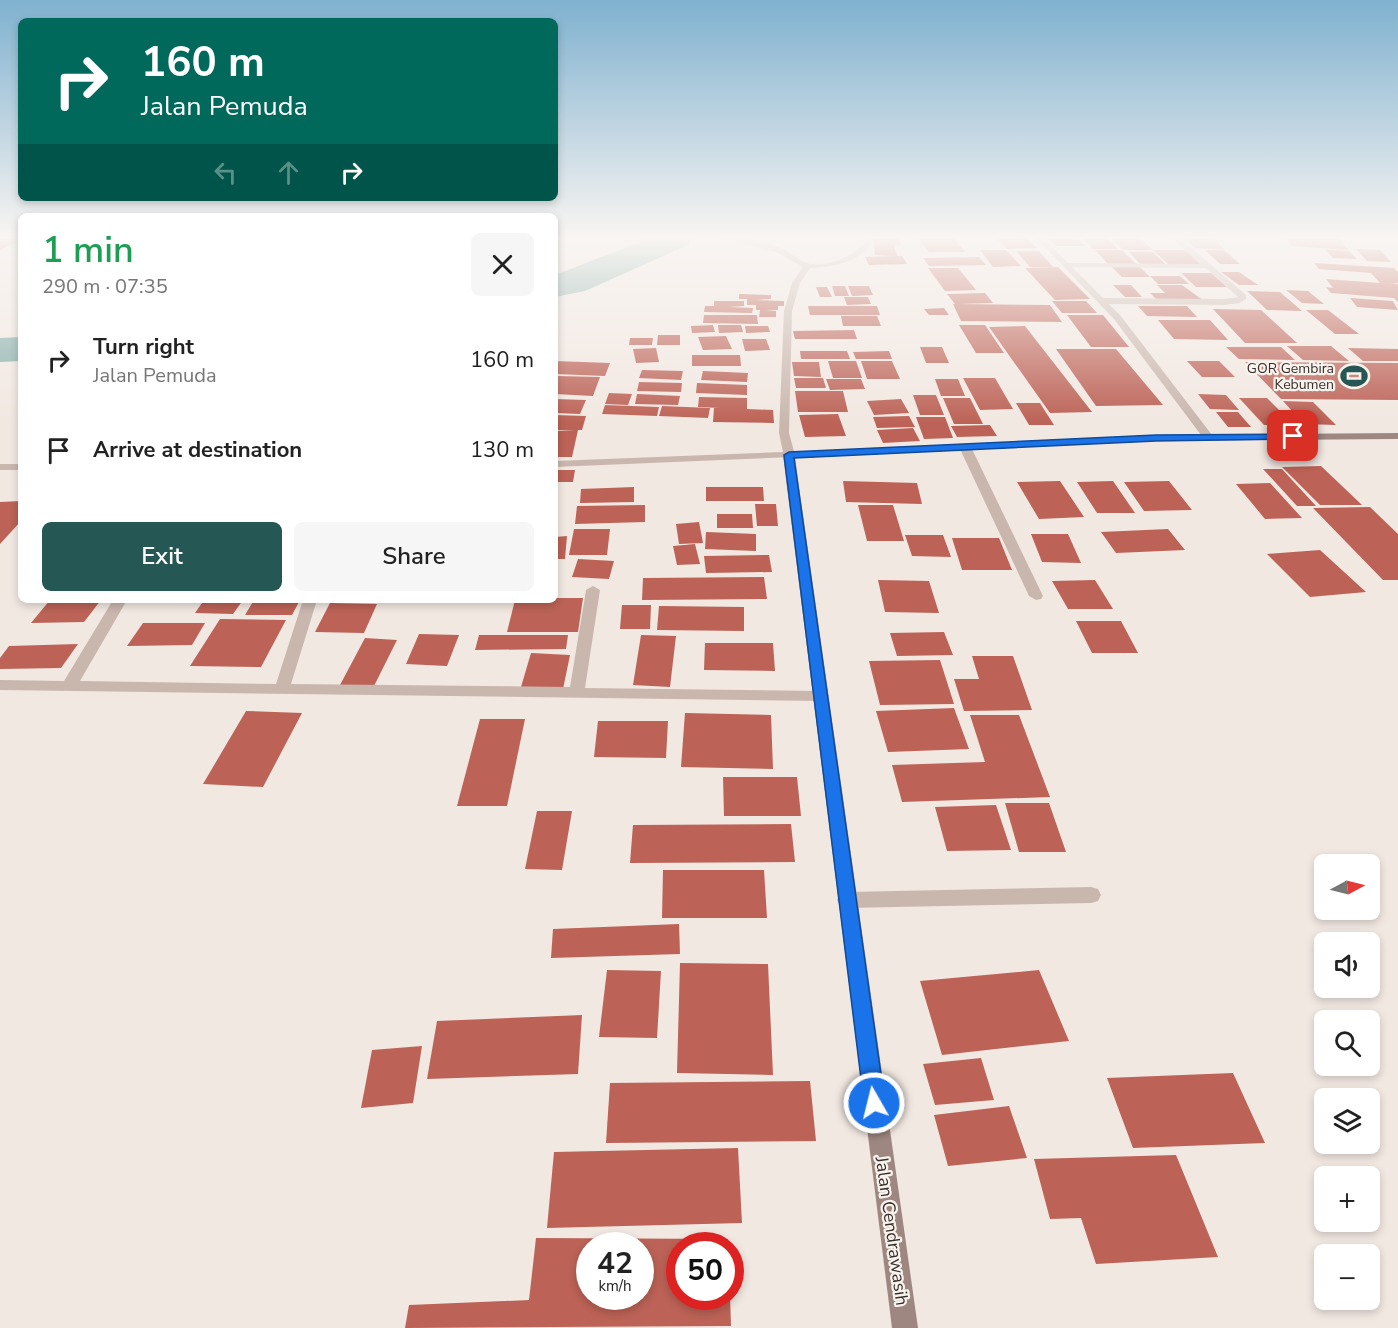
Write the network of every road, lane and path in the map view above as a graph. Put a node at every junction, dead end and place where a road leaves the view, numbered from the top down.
1 (791, 300) edge
2 (1239, 300) edge
3 (1101, 301) joint
4 (1398, 436) edge
5 (1208, 437) junction
6 (965, 447) junction
7 (789, 455) junction
8 (558, 464) edge
9 (0, 467) edge
10 (18, 467) edge
11 (593, 590) dead end
12 (1036, 596) dead end
13 (118, 603) edge
14 (309, 603) edge
15 (0, 685) edge
16 (69, 686) junction
17 (282, 689) junction
18 (577, 693) junction
19 (821, 696) junction
20 (1092, 895) dead end
21 (847, 900) junction
22 (905, 1328) edge

1 - 7 street
2 - 3 street
3 - 5 street
4 - 5 main road
5 - 6 main road
6 - 7 main road
6 - 12 street
7 - 8 street
7 - 19 main road, Jalan Cendrawasih
9 - 10 street
11 - 18 street
13 - 16 street
14 - 17 street
15 - 16 street
16 - 17 street
17 - 18 street
18 - 19 street
19 - 21 main road, Jalan Cendrawasih
20 - 21 street
21 - 22 main road, Jalan Cendrawasih

